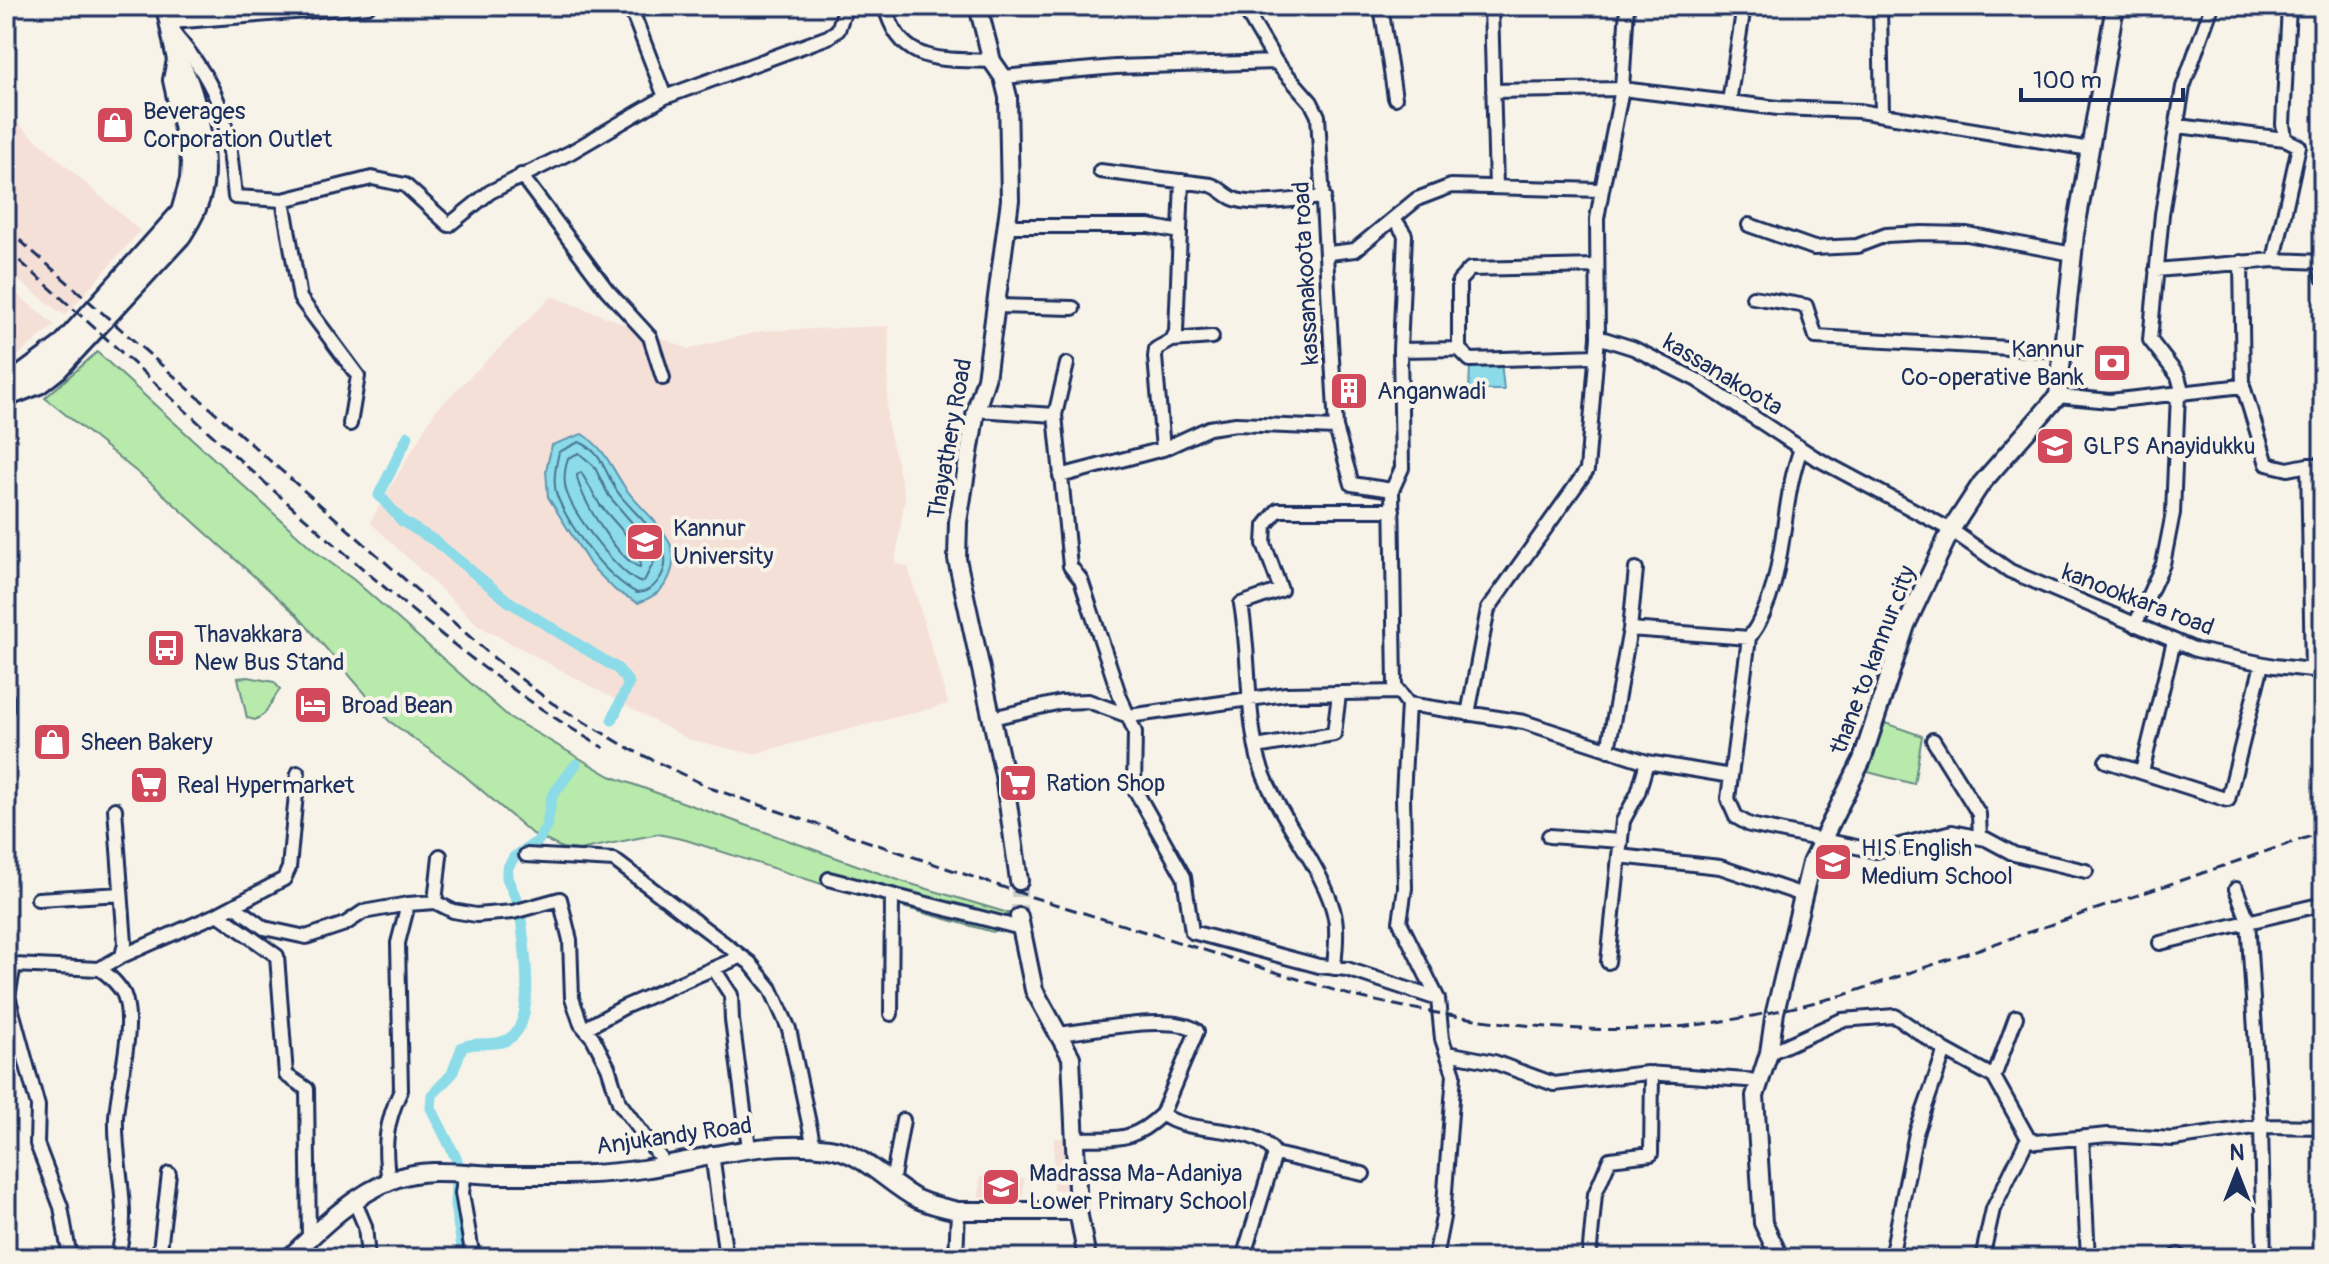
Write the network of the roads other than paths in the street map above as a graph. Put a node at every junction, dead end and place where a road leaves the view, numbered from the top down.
1 (368, 6) edge
2 (630, 6) edge
3 (846, 6) edge
4 (885, 6) edge
5 (978, 6) edge
6 (1243, 6) edge
7 (1381, 6) edge
8 (1491, 6) edge
9 (1627, 6) edge
10 (1744, 6) edge
11 (1880, 6) edge
12 (2115, 6) edge
13 (2212, 6) edge
14 (2289, 6) edge
15 (171, 21) edge
16 (177, 60) junction
17 (992, 61) junction
18 (1276, 62) junction
19 (1003, 77) junction
20 (1622, 89) junction
21 (1493, 91) junction
22 (665, 97) junction
23 (1395, 98) dead end
24 (1729, 102) junction
25 (1882, 114) junction
26 (2178, 126) junction
27 (2285, 139) junction
28 (2090, 149) junction
29 (1100, 171) dead end
30 (521, 175) junction
31 (1182, 181) junction
32 (1496, 187) junction
33 (1602, 190) junction
34 (1324, 197) junction
35 (283, 200) junction
36 (1394, 218) junction
37 (1749, 225) dead end
38 (1008, 226) junction
39 (1180, 232) junction
40 (1329, 253) junction
41 (2073, 254) junction
42 (2274, 260) junction
43 (2241, 262) junction
44 (2321, 262) edge
45 (1596, 266) junction
46 (2156, 270) junction
47 (2323, 278) edge
48 (1753, 297) dead end
49 (997, 306) junction
50 (1073, 308) dead end
51 (1212, 337) dead end
52 (1598, 337) junction
53 (1172, 340) junction
54 (1459, 349) junction
55 (1400, 350) junction
56 (2062, 351) junction
57 (1597, 356) junction
58 (1067, 364) dead end
59 (663, 378) dead end
60 (6, 380) edge
61 (2243, 386) junction
62 (2181, 394) junction
63 (2058, 396) junction
64 (6, 397) edge
65 (976, 410) junction
66 (1055, 415) junction
67 (350, 424) dead end
68 (1336, 428) junction
69 (1163, 449) junction
70 (1801, 449) junction
71 (2308, 465) junction
72 (2323, 465) edge
73 (1060, 476) junction
74 (1392, 490) junction
75 (1393, 510) junction
76 (1951, 530) junction
77 (1636, 569) dead end
78 (2135, 625) junction
79 (1630, 629) junction
80 (1749, 638) junction
81 (2174, 641) junction
82 (2262, 664) junction
83 (1399, 692) junction
84 (1339, 694) junction
85 (1248, 697) junction
86 (1408, 704) junction
87 (1468, 714) junction
88 (1129, 716) junction
89 (992, 718) junction
90 (1933, 740) dead end
91 (1256, 747) junction
92 (1608, 750) junction
93 (2106, 761) dead end
94 (1647, 762) junction
95 (2142, 772) junction
96 (298, 773) dead end
97 (1731, 776) junction
98 (115, 809) dead end
99 (1549, 836) dead end
100 (1980, 838) junction
101 (1822, 839) junction
102 (1621, 841) junction
103 (526, 855) dead end
104 (440, 856) dead end
105 (1619, 856) junction
106 (2086, 871) dead end
107 (829, 879) dead end
108 (1019, 881) tunnel mouth
109 (2236, 889) dead end
110 (121, 894) junction
111 (892, 895) junction
112 (1803, 895) junction
113 (38, 899) dead end
114 (435, 902) junction
115 (408, 904) junction
116 (2323, 904) edge
117 (234, 906) junction
118 (218, 914) junction
119 (2248, 920) junction
120 (1020, 923) joint
121 (2160, 943) dead end
122 (122, 956) junction
123 (740, 957) junction
124 (10, 962) edge
125 (1608, 962) dead end
126 (1334, 968) junction
127 (99, 969) junction
128 (714, 969) junction
129 (1438, 999) junction
130 (891, 1014) dead end
131 (2016, 1017) dead end
132 (586, 1028) junction
133 (1058, 1034) junction
134 (21, 1046) junction
135 (1945, 1050) junction
136 (1447, 1053) junction
137 (1769, 1053) junction
138 (6, 1059) edge
139 (1652, 1073) junction
140 (1994, 1077) junction
141 (1760, 1081) junction
142 (1162, 1114) junction
143 (903, 1120) dead end
144 (2261, 1126) junction
145 (2323, 1127) edge
146 (2082, 1137) junction
147 (2028, 1138) junction
148 (1076, 1139) junction
149 (814, 1147) junction
150 (749, 1148) junction
151 (712, 1153) junction
152 (1275, 1154) junction
153 (665, 1164) junction
154 (465, 1172) junction
155 (169, 1174) dead end
156 (1363, 1174) dead end
157 (389, 1181) junction
158 (892, 1183) junction
159 (355, 1202) junction
160 (958, 1211) junction
161 (1078, 1211) junction
162 (309, 1239) junction
163 (70, 1258) edge
164 (117, 1258) edge
165 (159, 1258) edge
166 (289, 1258) edge
167 (368, 1258) edge
168 (473, 1258) edge
169 (726, 1258) edge
170 (956, 1258) edge
171 (1087, 1258) edge
172 (1243, 1258) edge
173 (1435, 1258) edge
174 (1589, 1258) edge
175 (1780, 1258) edge
176 (1891, 1258) edge
177 (1982, 1258) edge
178 (2088, 1258) edge
179 (2264, 1258) edge

1 - 15 street
2 - 22 street
3 - 22 street
4 - 17 street
5 - 17 street, Thayathery Road
6 - 18 street, kassanakoota road
7 - 23 street
8 - 21 street
9 - 20 street
10 - 24 street
11 - 25 street
12 - 28 street
13 - 26 street
14 - 27 street
15 - 16 main road
15 - 35 street
16 - 60 main road
16 - 64 main road
17 - 19 street, Thayathery Road
18 - 19 street
18 - 34 street, kassanakoota road
19 - 38 street, Thayathery Road
20 - 21 street
20 - 24 street
20 - 33 street
21 - 32 street
22 - 30 street
24 - 25 street
25 - 28 street
26 - 27 street
26 - 46 street
27 - 42 street
28 - 41 street
29 - 31 street
30 - 35 street
30 - 59 street
31 - 34 street
31 - 39 street
32 - 33 street
32 - 36 street
33 - 45 street
34 - 40 street, kassanakoota road
35 - 67 street
36 - 40 street
36 - 55 street
37 - 41 street
38 - 39 street
38 - 49 street, Thayathery Road
39 - 53 street
40 - 68 street, kassanakoota road
41 - 56 street
42 - 43 street
42 - 44 street
43 - 46 street
43 - 61 street
44 - 47 street
45 - 52 street
45 - 54 street
46 - 62 street
48 - 56 street
49 - 50 street
49 - 65 street, Thayathery Road
51 - 53 street
52 - 57 street
52 - 70 street, kassanakoota
53 - 69 street
54 - 55 street
54 - 57 street
55 - 74 street
56 - 63 street
57 - 87 street
58 - 66 street
61 - 62 street
61 - 71 street
62 - 63 street
62 - 78 street
63 - 76 street, thane to kannur city
65 - 66 street
65 - 89 street, Thayathery Road
66 - 73 street
68 - 69 street
68 - 74 street, kassanakoota road
69 - 73 street
70 - 76 street, kassanakoota
70 - 80 street
71 - 72 street
71 - 82 street, kanookkara road
73 - 88 street
74 - 75 street
75 - 83 street
75 - 85 street
76 - 78 street, kanookkara road
76 - 101 street, thane to kannur city
77 - 79 street
78 - 81 street, kanookkara road
79 - 80 street
79 - 92 street
80 - 97 street
81 - 82 street, kanookkara road
81 - 95 street
82 - 95 street
83 - 84 street
83 - 86 street
84 - 85 street
84 - 91 street
85 - 88 street
85 - 91 street
86 - 87 street
86 - 129 street
87 - 92 street
88 - 89 street
88 - 126 street
89 - 108 street, Thayathery Road
90 - 100 street
91 - 126 street
92 - 94 street
93 - 95 street
94 - 97 street
94 - 102 street
96 - 117 street
97 - 101 street
98 - 110 street
99 - 102 street
100 - 101 street
100 - 106 street
101 - 112 street, thane to kannur city
102 - 105 street
103 - 123 street
104 - 114 street
105 - 112 street
105 - 125 street
107 - 111 street
109 - 119 street
110 - 113 street
110 - 122 street
111 - 120 street
111 - 130 street
112 - 137 street, thane to kannur city
114 - 115 street
114 - 132 street
115 - 117 street
115 - 157 street
116 - 119 street
117 - 118 street
118 - 122 street
118 - 162 street
119 - 121 street
119 - 144 street
120 - 133 street
122 - 127 street
123 - 128 street
123 - 149 street
124 - 127 street
124 - 134 street
126 - 129 street
127 - 164 street
128 - 132 street
128 - 150 street
129 - 136 street
131 - 140 street
132 - 153 street
133 - 142 street
133 - 148 street
134 - 138 street
134 - 163 street
135 - 137 street
135 - 140 street
135 - 176 street
136 - 139 street
136 - 173 street
137 - 141 street, thane to kannur city
139 - 141 street
139 - 174 street
140 - 147 street
141 - 175 street, thane to kannur city
142 - 148 street
142 - 152 street
143 - 158 street
144 - 145 street
144 - 146 street
144 - 179 street
146 - 147 street
146 - 178 street
147 - 177 street
148 - 161 street
149 - 150 street, Anjukandy Road
149 - 158 street, Anjukandy Road
150 - 151 street, Anjukandy Road
151 - 153 street, Anjukandy Road
151 - 169 street
152 - 156 street
152 - 172 street
153 - 154 street, Anjukandy Road
154 - 157 street, Anjukandy Road
154 - 168 street
155 - 165 street
157 - 159 street, Anjukandy Road
158 - 160 street, Anjukandy Road
159 - 162 street, Anjukandy Road
159 - 167 street
160 - 161 street, Anjukandy Road
160 - 170 street
161 - 171 street
162 - 166 street, Anjukandy Road

